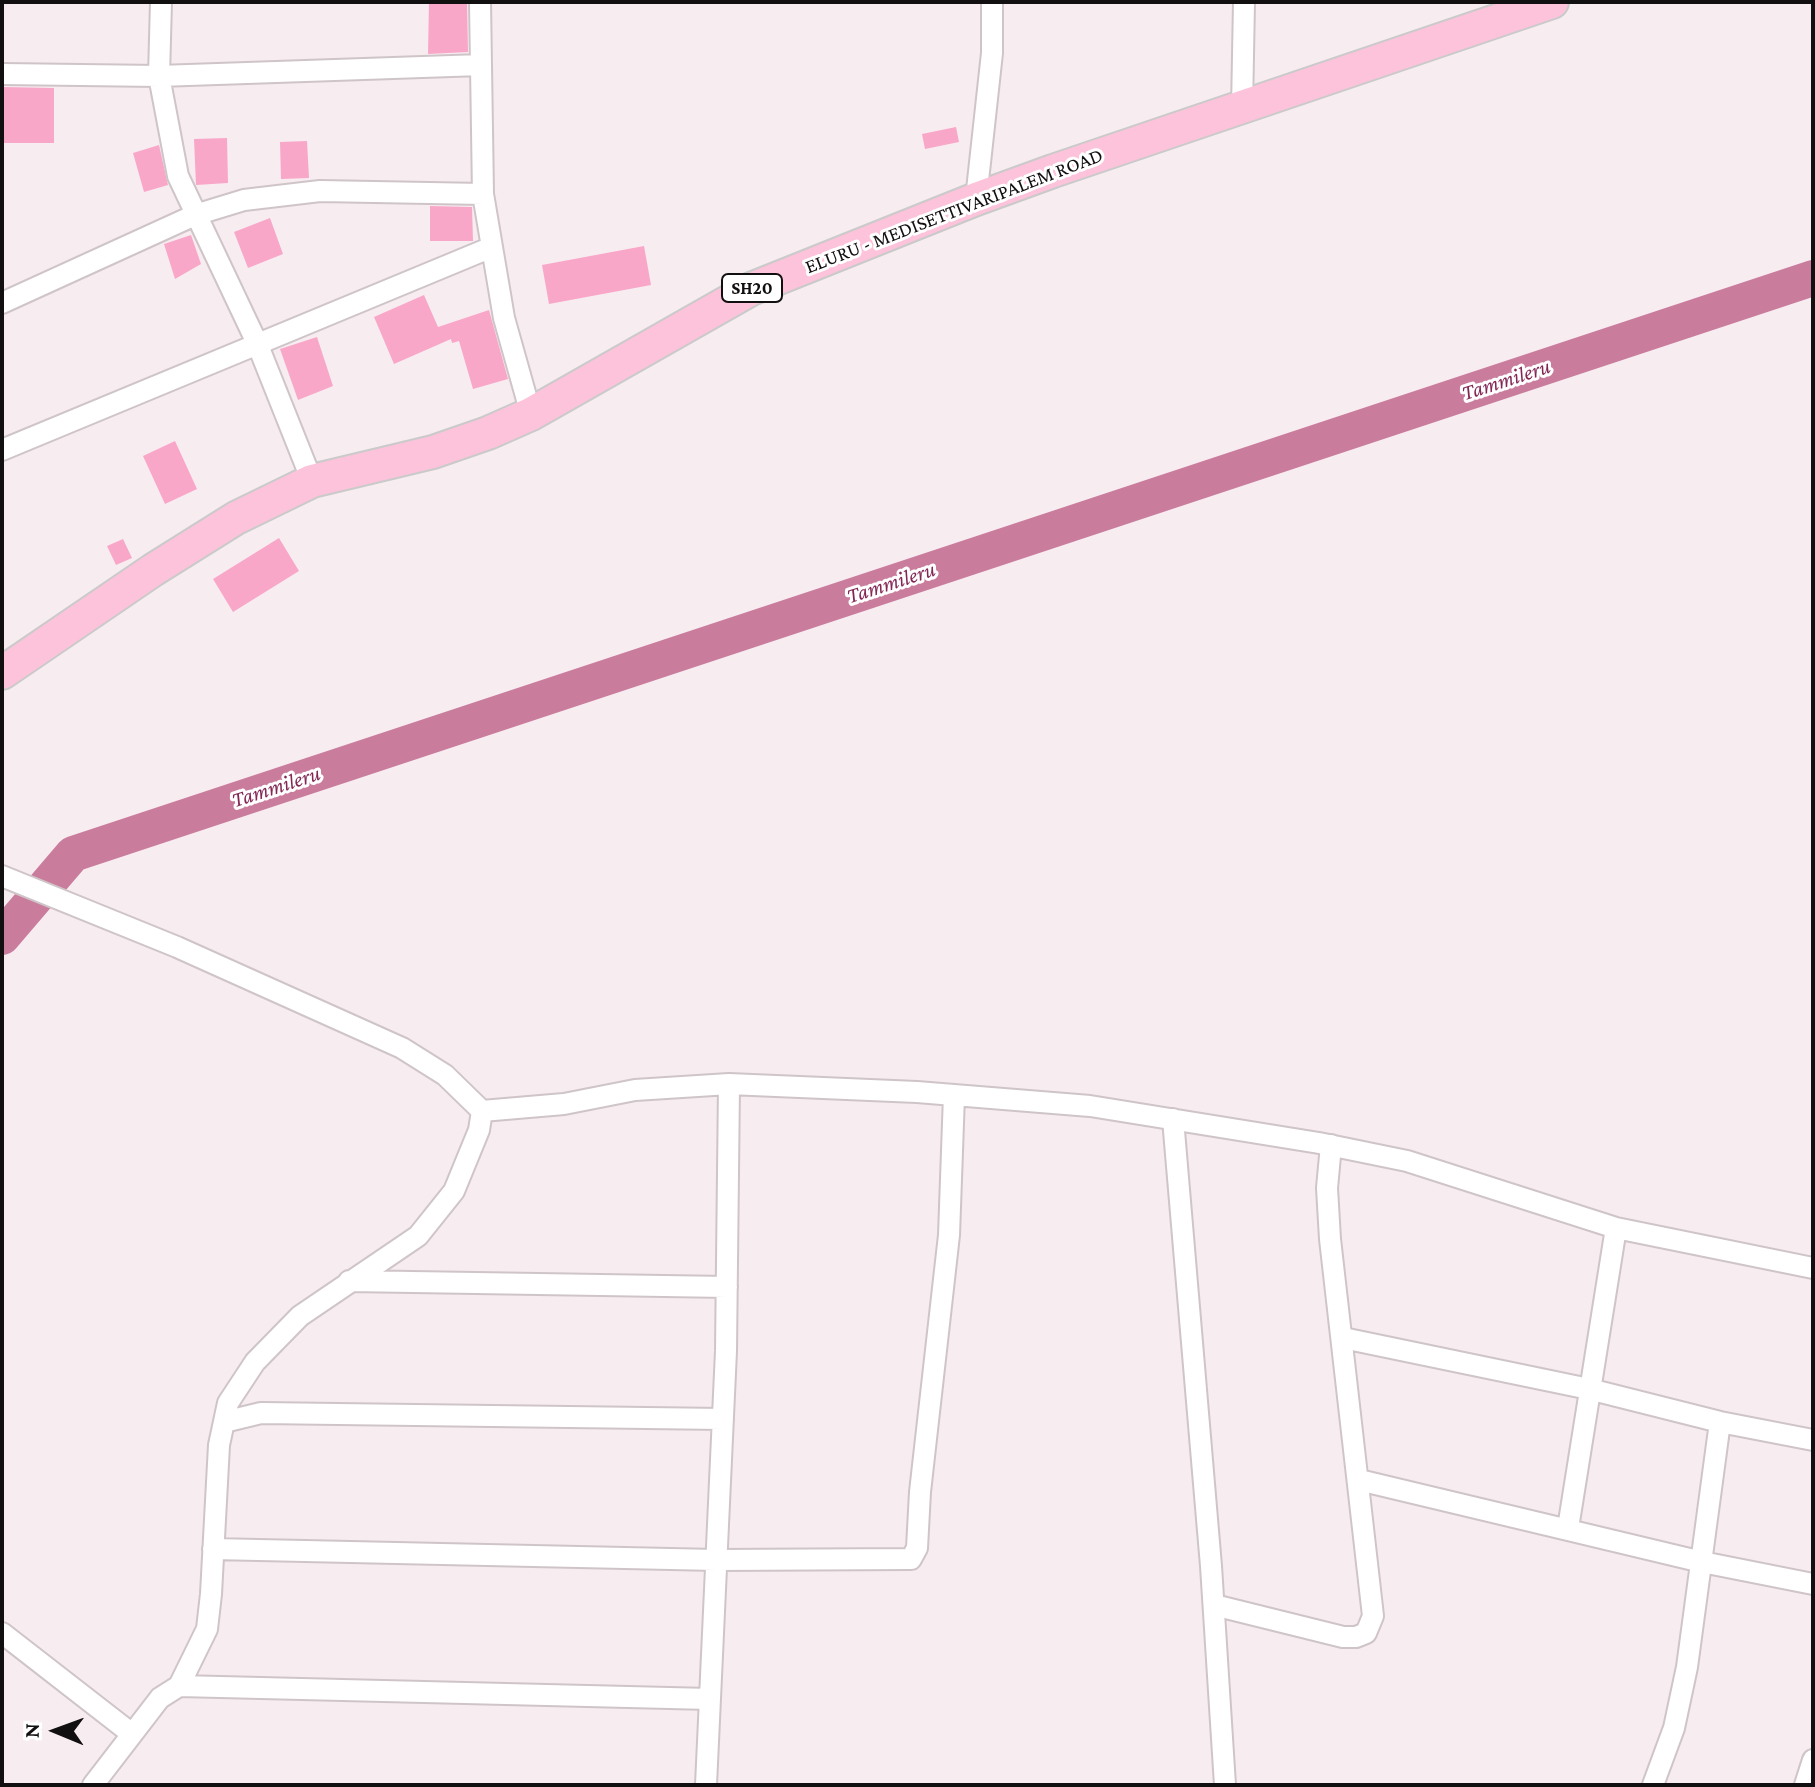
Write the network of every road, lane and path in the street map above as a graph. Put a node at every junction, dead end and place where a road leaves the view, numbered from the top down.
1 (161, 2) edge
2 (480, 2) edge
3 (992, 2) edge
4 (1244, 2) edge
5 (1552, 2) edge
6 (481, 65) junction
7 (2, 74) edge
8 (159, 76) junction
9 (1242, 109) junction
10 (483, 194) junction
11 (976, 199) junction
12 (195, 215) junction
13 (492, 247) junction
14 (2, 303) edge
15 (257, 343) junction
16 (531, 414) junction
17 (2, 450) edge
18 (312, 481) junction
19 (2, 673) edge
20 (2, 876) edge
21 (729, 1084) junction
22 (954, 1095) junction
23 (482, 1111) junction
24 (1173, 1119) junction
25 (1331, 1145) junction
26 (1616, 1228) junction
27 (1813, 1268) edge
28 (349, 1281) junction
29 (727, 1287) junction
30 (1343, 1338) junction
31 (1589, 1389) junction
32 (723, 1419) junction
33 (224, 1422) junction
34 (1720, 1422) junction
35 (1813, 1440) edge
36 (1359, 1480) junction
37 (1568, 1528) junction
38 (213, 1549) junction
39 (716, 1560) junction
40 (1702, 1562) junction
41 (1813, 1584) edge
42 (1214, 1605) junction
43 (2, 1633) edge
44 (179, 1686) junction
45 (710, 1699) junction
46 (132, 1734) junction
47 (1813, 1760) edge
48 (93, 1785) edge
49 (706, 1785) edge
50 (1225, 1785) edge
51 (1653, 1785) edge
52 (1805, 1785) edge

1 - 8 street
2 - 6 street
3 - 11 street
4 - 9 street
5 - 9 main road, ELURU - MEDISETTIVARIPALEM ROAD / SH20
6 - 8 street
6 - 10 street
7 - 8 street
8 - 12 street
9 - 11 main road, ELURU - MEDISETTIVARIPALEM ROAD / SH20
10 - 12 street
10 - 13 street
11 - 16 main road, ELURU - MEDISETTIVARIPALEM ROAD / SH20
12 - 14 street
12 - 15 street
13 - 15 street
13 - 16 street
15 - 17 street
15 - 18 street
16 - 18 main road, ELURU - MEDISETTIVARIPALEM ROAD / SH20
18 - 19 main road, ELURU - MEDISETTIVARIPALEM ROAD / SH20
20 - 23 street
21 - 22 street
21 - 23 street
21 - 29 street
22 - 24 street
22 - 39 street
23 - 28 street
24 - 25 street
24 - 42 street
25 - 26 street
25 - 30 street
26 - 27 street
26 - 31 street
28 - 29 street
28 - 33 street
29 - 32 street
30 - 31 street
30 - 36 street
31 - 34 street
31 - 37 street
32 - 33 street
32 - 39 street
33 - 38 street
34 - 35 street
34 - 40 street
36 - 37 street
36 - 42 street
37 - 40 street
38 - 39 street
38 - 44 street
39 - 45 street
40 - 41 street
40 - 51 street
42 - 50 street
43 - 46 street
44 - 45 street
44 - 46 street
45 - 49 street
46 - 48 street
47 - 52 street

